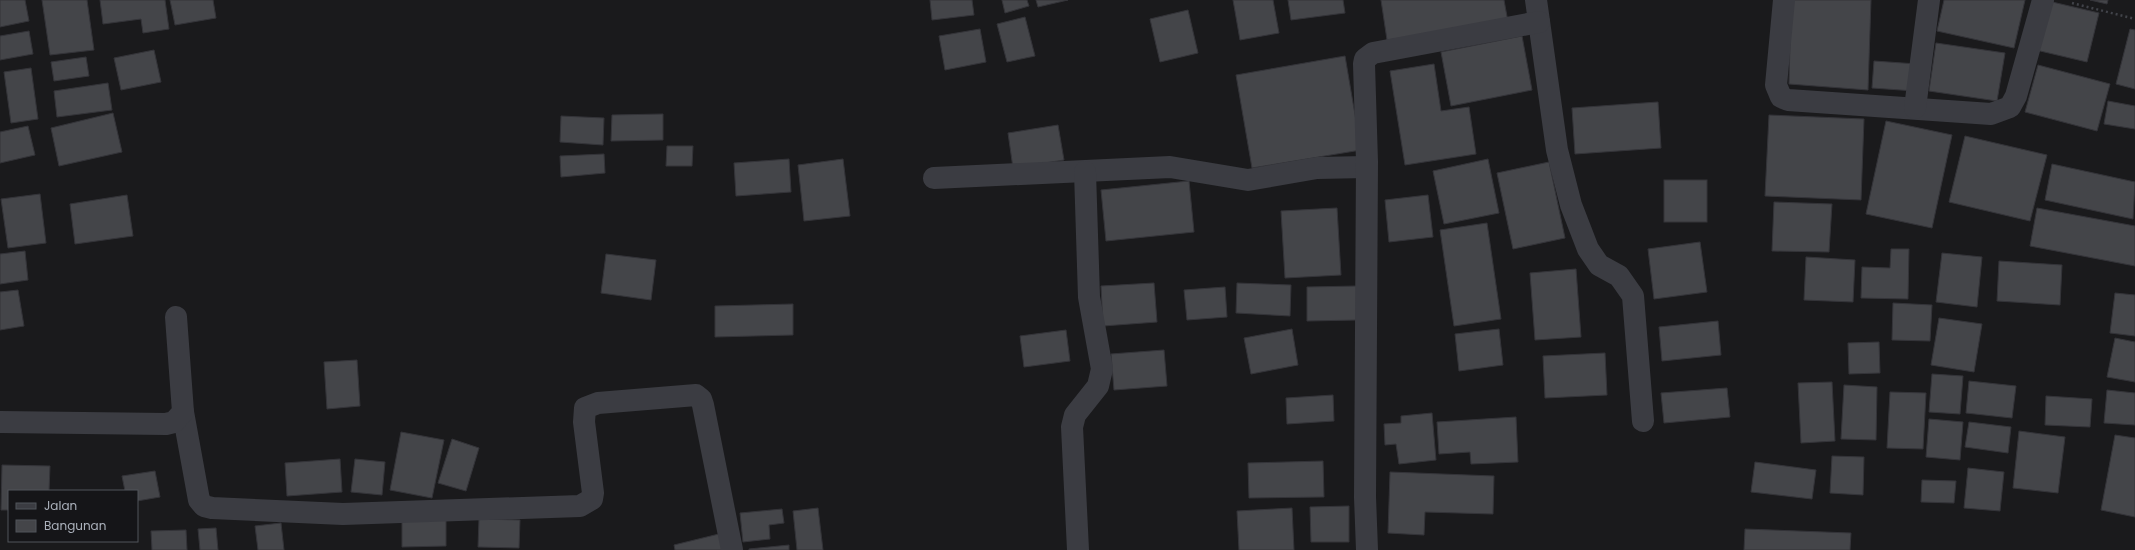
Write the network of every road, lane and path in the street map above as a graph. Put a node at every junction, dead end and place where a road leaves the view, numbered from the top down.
1 (1536, 0) edge
2 (1784, 0) edge
3 (1928, 0) edge
4 (2043, 0) edge
5 (2066, 2) dead end
6 (2135, 19) edge
7 (1539, 22) junction
8 (1915, 108) junction
9 (1366, 168) junction
10 (1085, 172) junction
11 (934, 178) dead end
12 (176, 317) dead end
13 (183, 412) junction
14 (1643, 421) dead end
15 (0, 422) edge
16 (732, 550) edge
17 (1078, 550) edge
18 (1367, 550) edge

1 - 7 street
2 - 8 street
3 - 8 street
4 - 8 street
5 - 6 path
7 - 9 street
7 - 14 street
9 - 10 street
9 - 18 street
10 - 11 street
10 - 17 street
12 - 13 street
13 - 15 street
13 - 16 street

